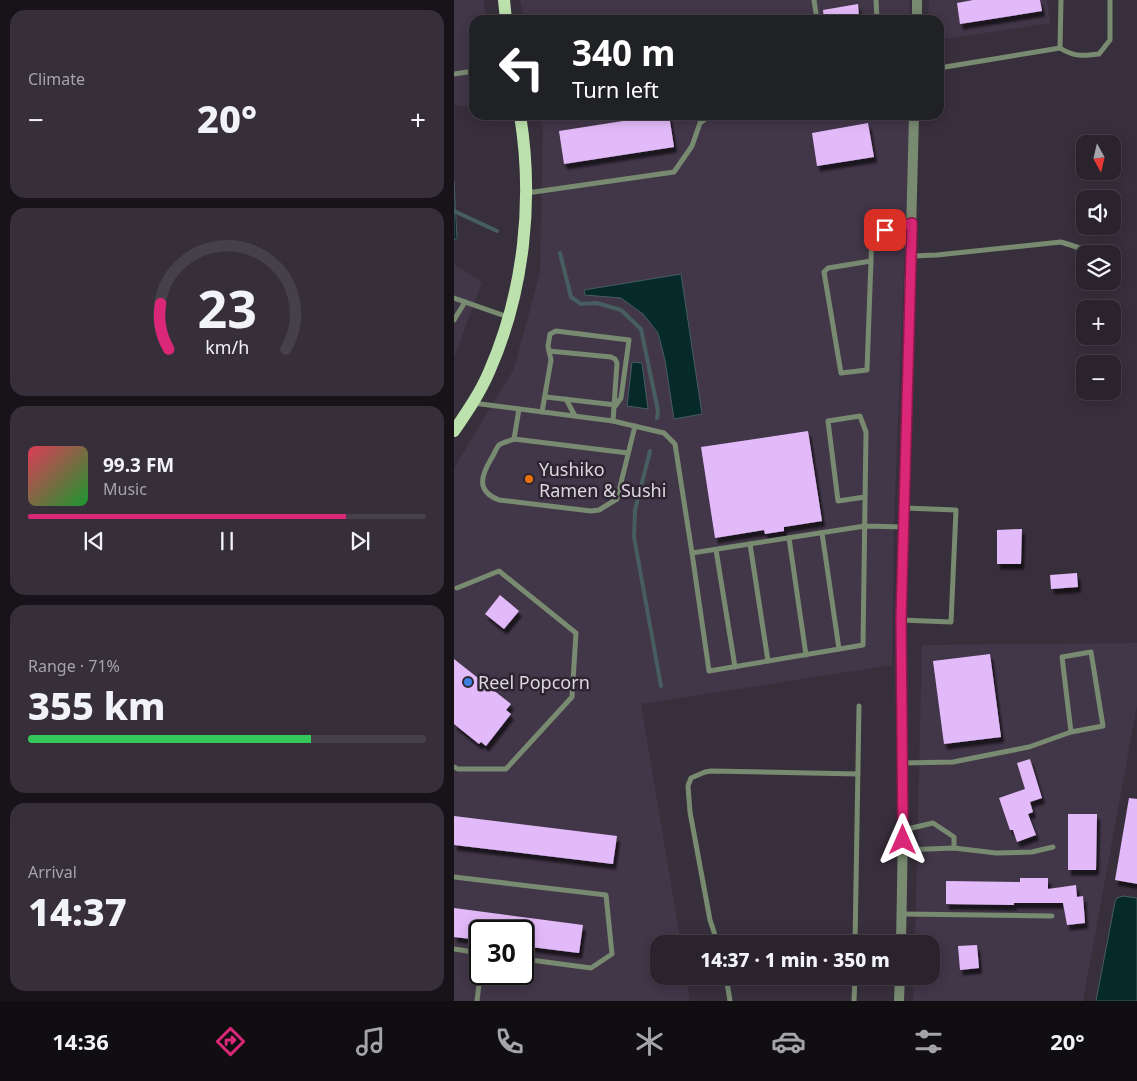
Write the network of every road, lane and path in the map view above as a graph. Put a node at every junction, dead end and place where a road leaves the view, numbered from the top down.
1 (504, 0) edge
2 (814, 0) edge
3 (876, 0) edge
4 (917, 0) edge
5 (1061, 0) edge
6 (1110, 0) edge
7 (506, 15) edge
8 (816, 15) edge
9 (877, 15) edge
10 (916, 15) edge
11 (1060, 48) junction
12 (944, 67) edge
13 (469, 72) edge
14 (454, 74) edge
15 (521, 120) edge
16 (703, 120) edge
17 (914, 120) edge
18 (527, 192) junction
19 (912, 223) junction
20 (1076, 247) edge
21 (912, 256) junction
22 (871, 261) junction
23 (454, 298) edge
24 (465, 302) junction
25 (509, 317) junction
26 (454, 320) edge
27 (549, 350) junction
28 (546, 397) junction
29 (566, 399) junction
30 (474, 403) junction
31 (616, 405) junction
32 (519, 409) junction
33 (542, 412) junction
34 (575, 416) junction
35 (614, 422) junction
36 (635, 426) junction
37 (454, 431) edge
38 (514, 439) junction
39 (628, 453) junction
40 (865, 498) junction
41 (905, 508) junction
42 (865, 526) junction
43 (904, 526) junction
44 (822, 533) junction
45 (789, 538) junction
46 (750, 544) junction
47 (716, 550) junction
48 (692, 553) junction
49 (455, 588) edge
50 (901, 620) junction
51 (839, 649) junction
52 (806, 655) junction
53 (768, 661) junction
54 (735, 667) junction
55 (859, 706) dead end
56 (1071, 732) junction
57 (902, 763) junction
58 (454, 767) edge
59 (858, 774) junction
60 (903, 830) junction
61 (1053, 847) dead end
62 (954, 848) junction
63 (903, 850) junction
64 (454, 877) edge
65 (902, 914) junction
66 (1052, 916) dead end
67 (715, 935) edge
68 (855, 935) edge
69 (901, 935) edge
70 (454, 949) edge
71 (469, 951) edge
72 (534, 960) edge
73 (479, 985) edge
74 (727, 985) edge
75 (855, 985) edge
76 (900, 985) edge
77 (477, 1001) edge
78 (730, 1001) edge
79 (854, 1001) edge
80 (900, 1001) edge

1 - 7 main road
2 - 8 lane
3 - 9 lane
4 - 10 street
5 - 11 lane
6 - 11 lane
11 - 12 lane
13 - 14 lane
15 - 18 main road
16 - 18 lane
17 - 19 street
18 - 25 main road
19 - 21 street
19 - 22 lane
20 - 21 lane
21 - 41 street
22 - 22 lane
23 - 24 lane
24 - 25 lane
24 - 26 lane
25 - 30 main road
27 - 28 lane
27 - 31 lane
27 - 31 lane
28 - 29 lane
28 - 33 lane
29 - 31 lane
29 - 34 lane
30 - 32 lane
30 - 37 main road
31 - 35 lane
32 - 33 lane
32 - 38 lane
33 - 34 lane
34 - 35 lane
35 - 36 lane
36 - 39 lane
36 - 48 lane
38 - 39 lane
38 - 39 lane
40 - 40 lane
40 - 42 lane
41 - 43 street
41 - 50 lane
42 - 43 lane
42 - 44 lane
42 - 51 lane
43 - 50 street
44 - 45 lane
44 - 51 lane
45 - 46 lane
45 - 52 lane
46 - 47 lane
46 - 53 lane
47 - 48 lane
47 - 54 lane
48 - 54 lane
49 - 58 lane
50 - 57 street
51 - 52 lane
52 - 53 lane
53 - 54 lane
55 - 59 lane
56 - 56 lane
56 - 57 lane
57 - 60 street
59 - 67 lane
59 - 68 lane
60 - 62 lane
60 - 63 street
61 - 62 lane
62 - 63 lane
63 - 65 street
64 - 72 lane
65 - 66 lane
65 - 69 street
70 - 71 lane
73 - 77 lane
74 - 78 lane
75 - 79 lane
76 - 80 street

